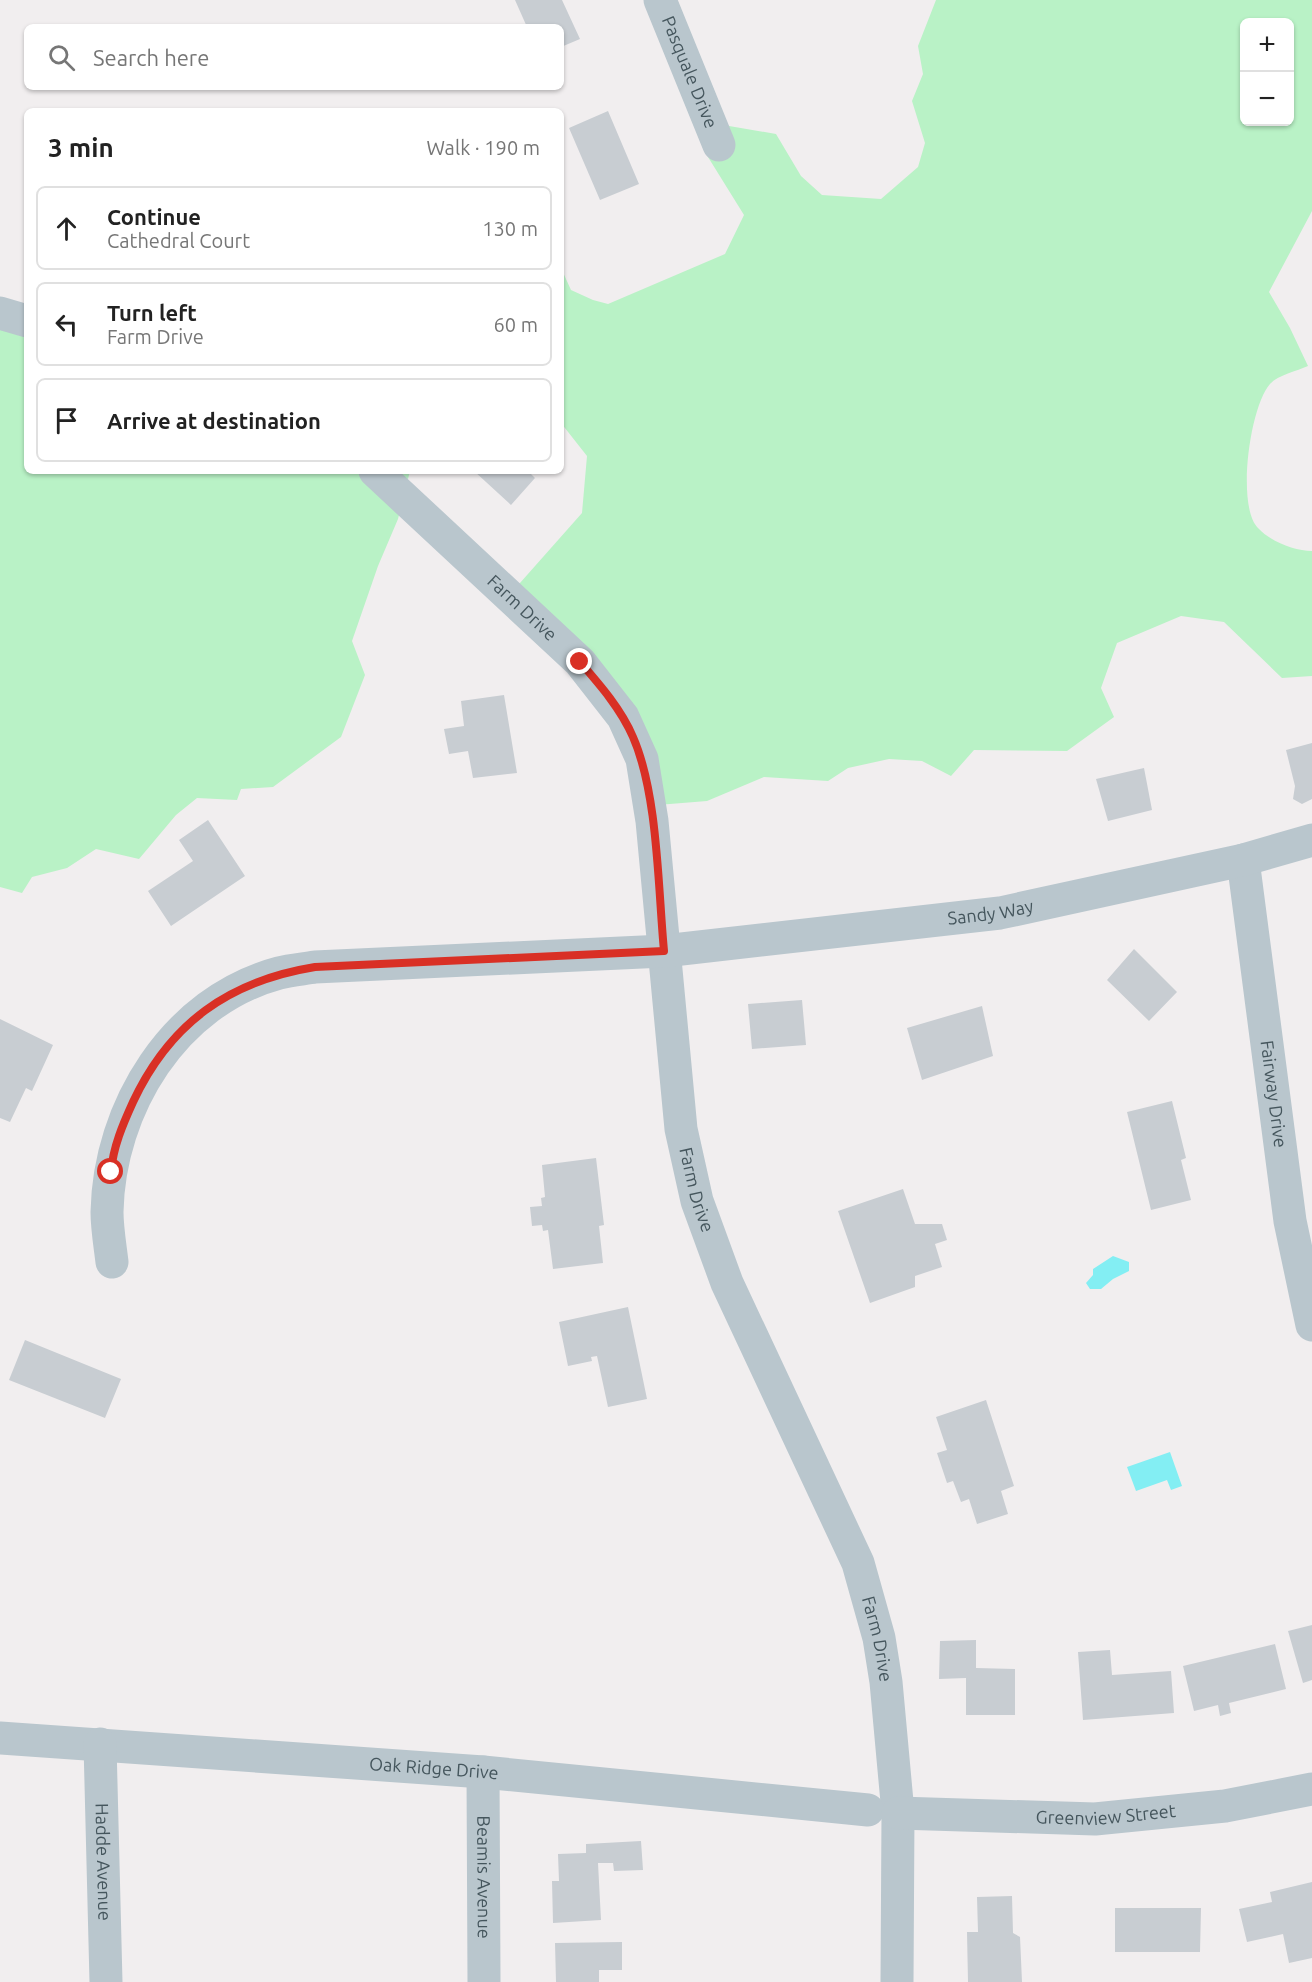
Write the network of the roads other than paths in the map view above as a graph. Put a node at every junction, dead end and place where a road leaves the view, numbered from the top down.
1 (660, 0) edge
2 (719, 145) dead end
3 (0, 313) edge
4 (24, 320) edge
5 (378, 474) edge
6 (1312, 840) edge
7 (1243, 860) junction
8 (664, 951) junction
9 (111, 1262) dead end
10 (1312, 1325) edge
11 (0, 1738) edge
12 (100, 1744) junction
13 (483, 1772) junction
14 (1312, 1789) edge
15 (883, 1811) junction
16 (106, 1982) edge
17 (484, 1982) edge
18 (897, 1982) edge

1 - 2 street, Pasquale Drive
3 - 4 street
5 - 8 street, Farm Drive
6 - 7 street, Sandy Way
7 - 8 street, Sandy Way
7 - 10 street, Fairway Drive
8 - 9 street, Sandy Way
8 - 15 street, Farm Drive
11 - 12 street, Oak Ridge Drive
12 - 13 street, Oak Ridge Drive
12 - 16 street, Hadde Avenue
13 - 15 street, Oak Ridge Drive
13 - 17 street, Beamis Avenue
14 - 15 street, Greenview Street
15 - 18 street, Farm Drive

